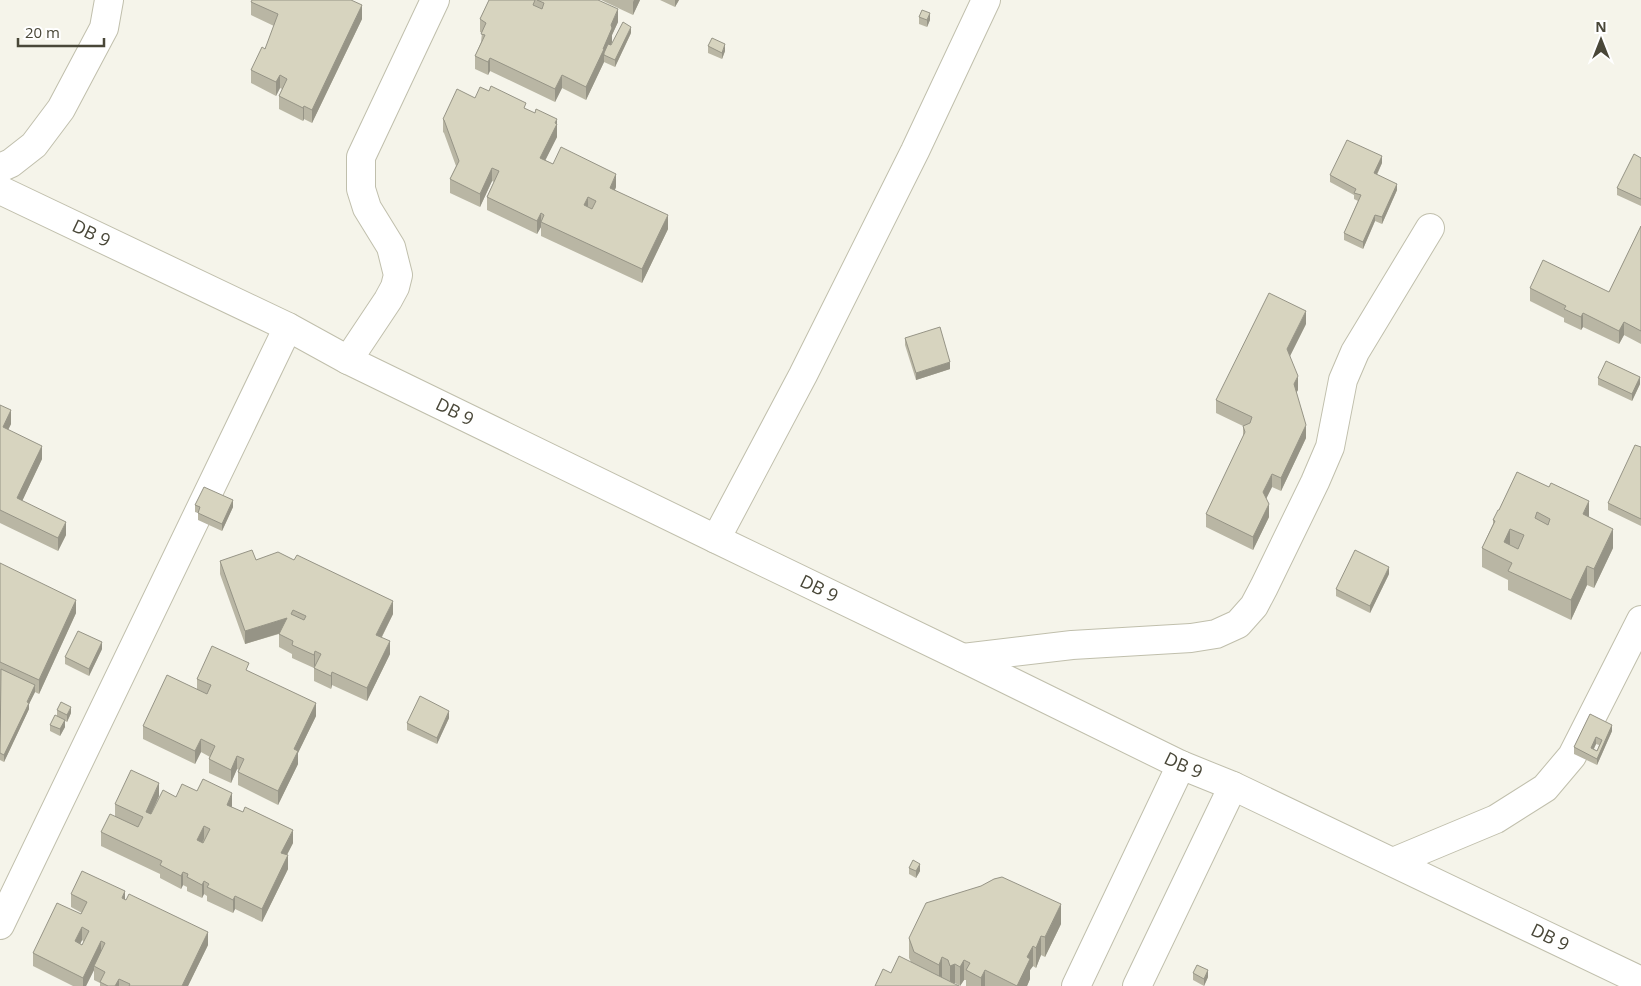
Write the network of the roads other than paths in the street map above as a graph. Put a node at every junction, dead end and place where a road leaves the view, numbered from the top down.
1 (109, 0) edge
2 (435, 0) edge
3 (986, 0) edge
4 (0, 168) edge
5 (0, 190) edge
6 (1430, 228) dead end
7 (288, 326) junction
8 (348, 360) junction
9 (716, 539) junction
10 (1641, 620) edge
11 (963, 658) junction
12 (1181, 765) junction
13 (1233, 786) junction
14 (1392, 862) junction
15 (0, 925) edge
16 (1641, 981) edge
17 (1076, 986) edge
18 (1137, 986) edge

1 - 4 street
2 - 8 street
3 - 9 street
5 - 7 street, DB 9
6 - 11 street
7 - 8 street, DB 9
7 - 15 street
8 - 9 street, DB 9
9 - 11 street, DB 9
10 - 14 street
11 - 12 street, DB 9
12 - 13 street, DB 9
12 - 17 street
13 - 14 street, DB 9
13 - 18 street
14 - 16 street, DB 9

